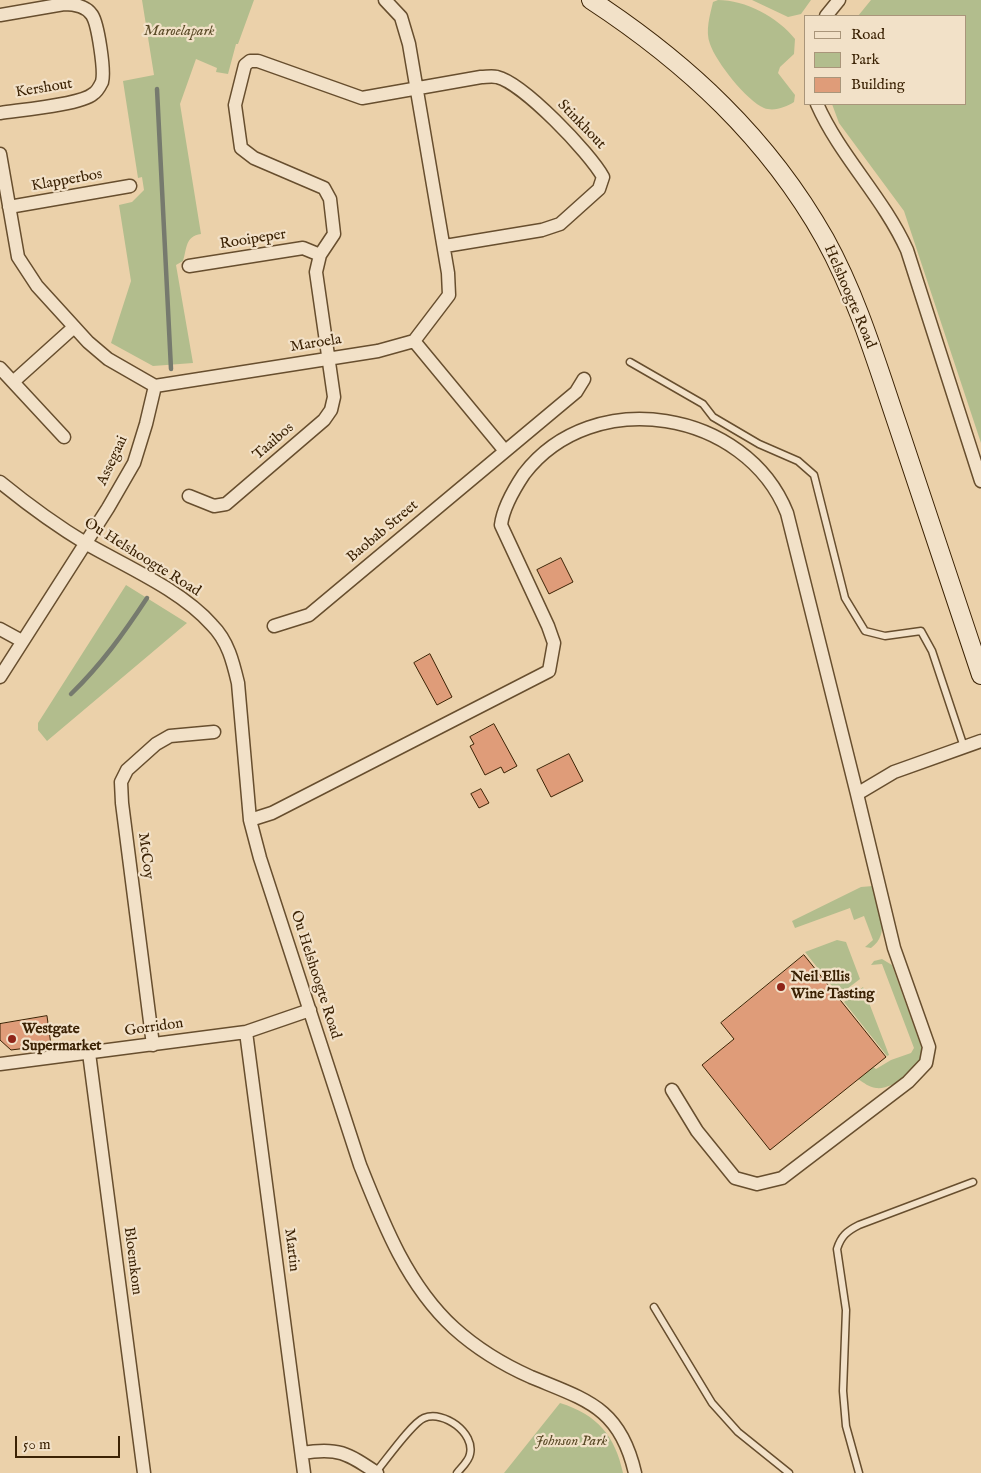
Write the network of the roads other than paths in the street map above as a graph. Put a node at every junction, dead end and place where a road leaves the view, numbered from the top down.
1 (385, 0) edge
2 (591, 0) edge
3 (839, 0) edge
4 (0, 15) edge
5 (827, 15) edge
6 (417, 89) junction
7 (817, 105) edge
8 (0, 113) edge
9 (0, 154) edge
10 (130, 186) dead end
11 (8, 207) junction
12 (445, 246) junction
13 (320, 255) junction
14 (189, 266) dead end
15 (73, 328) junction
16 (414, 341) junction
17 (329, 358) junction
18 (630, 362) dead end
19 (0, 368) edge
20 (584, 379) dead end
21 (14, 382) junction
22 (155, 386) junction
23 (64, 437) dead end
24 (506, 451) junction
25 (981, 481) edge
26 (0, 482) edge
27 (189, 496) dead end
28 (86, 544) junction
29 (274, 626) dead end
30 (0, 629) edge
31 (22, 641) junction
32 (981, 675) edge
33 (0, 677) edge
34 (214, 732) dead end
35 (981, 741) edge
36 (964, 747) junction
37 (857, 794) junction
38 (250, 820) junction
39 (310, 1010) junction
40 (246, 1032) junction
41 (153, 1045) junction
42 (89, 1053) junction
43 (0, 1064) edge
44 (672, 1090) dead end
45 (973, 1182) dead end
46 (654, 1308) dead end
47 (302, 1453) junction
48 (377, 1472) edge
49 (144, 1473) edge
50 (304, 1473) edge
51 (457, 1473) edge
52 (635, 1473) edge
53 (789, 1473) edge
54 (859, 1473) edge

1 - 6 street
2 - 32 main road, Helshoogte Road
3 - 5 street
4 - 8 street, Kershout
6 - 12 street
6 - 12 street, Stinkhout
6 - 13 street
7 - 25 street
9 - 11 street
10 - 11 street, Klapperbos
11 - 15 street
12 - 16 street
13 - 14 street, Rooipeper
13 - 17 street, Taaibos
15 - 21 street
15 - 22 street
16 - 17 street, Maroela
16 - 24 street
17 - 22 street, Maroela
17 - 27 street, Taaibos
18 - 36 lane
19 - 21 street
20 - 24 street, Baobab Street
21 - 23 street
22 - 28 street, Assegaai
24 - 29 street, Baobab Street
26 - 28 street, Ou Helshoogte Road
28 - 31 street, Assegaai
28 - 38 street, Ou Helshoogte Road
30 - 31 street
31 - 33 street, Assegaai
34 - 41 street, McCoy
35 - 36 street
36 - 37 street
37 - 38 street
37 - 44 street
38 - 39 street, Ou Helshoogte Road
39 - 40 street, Gorridon
39 - 52 street, Ou Helshoogte Road
40 - 41 street, Gorridon
40 - 47 street, Martin
41 - 42 street, Gorridon
42 - 43 street, Gorridon
42 - 49 street, Bloemkom
45 - 54 lane
46 - 53 lane
47 - 48 street
47 - 50 street, Martin
48 - 51 lane

